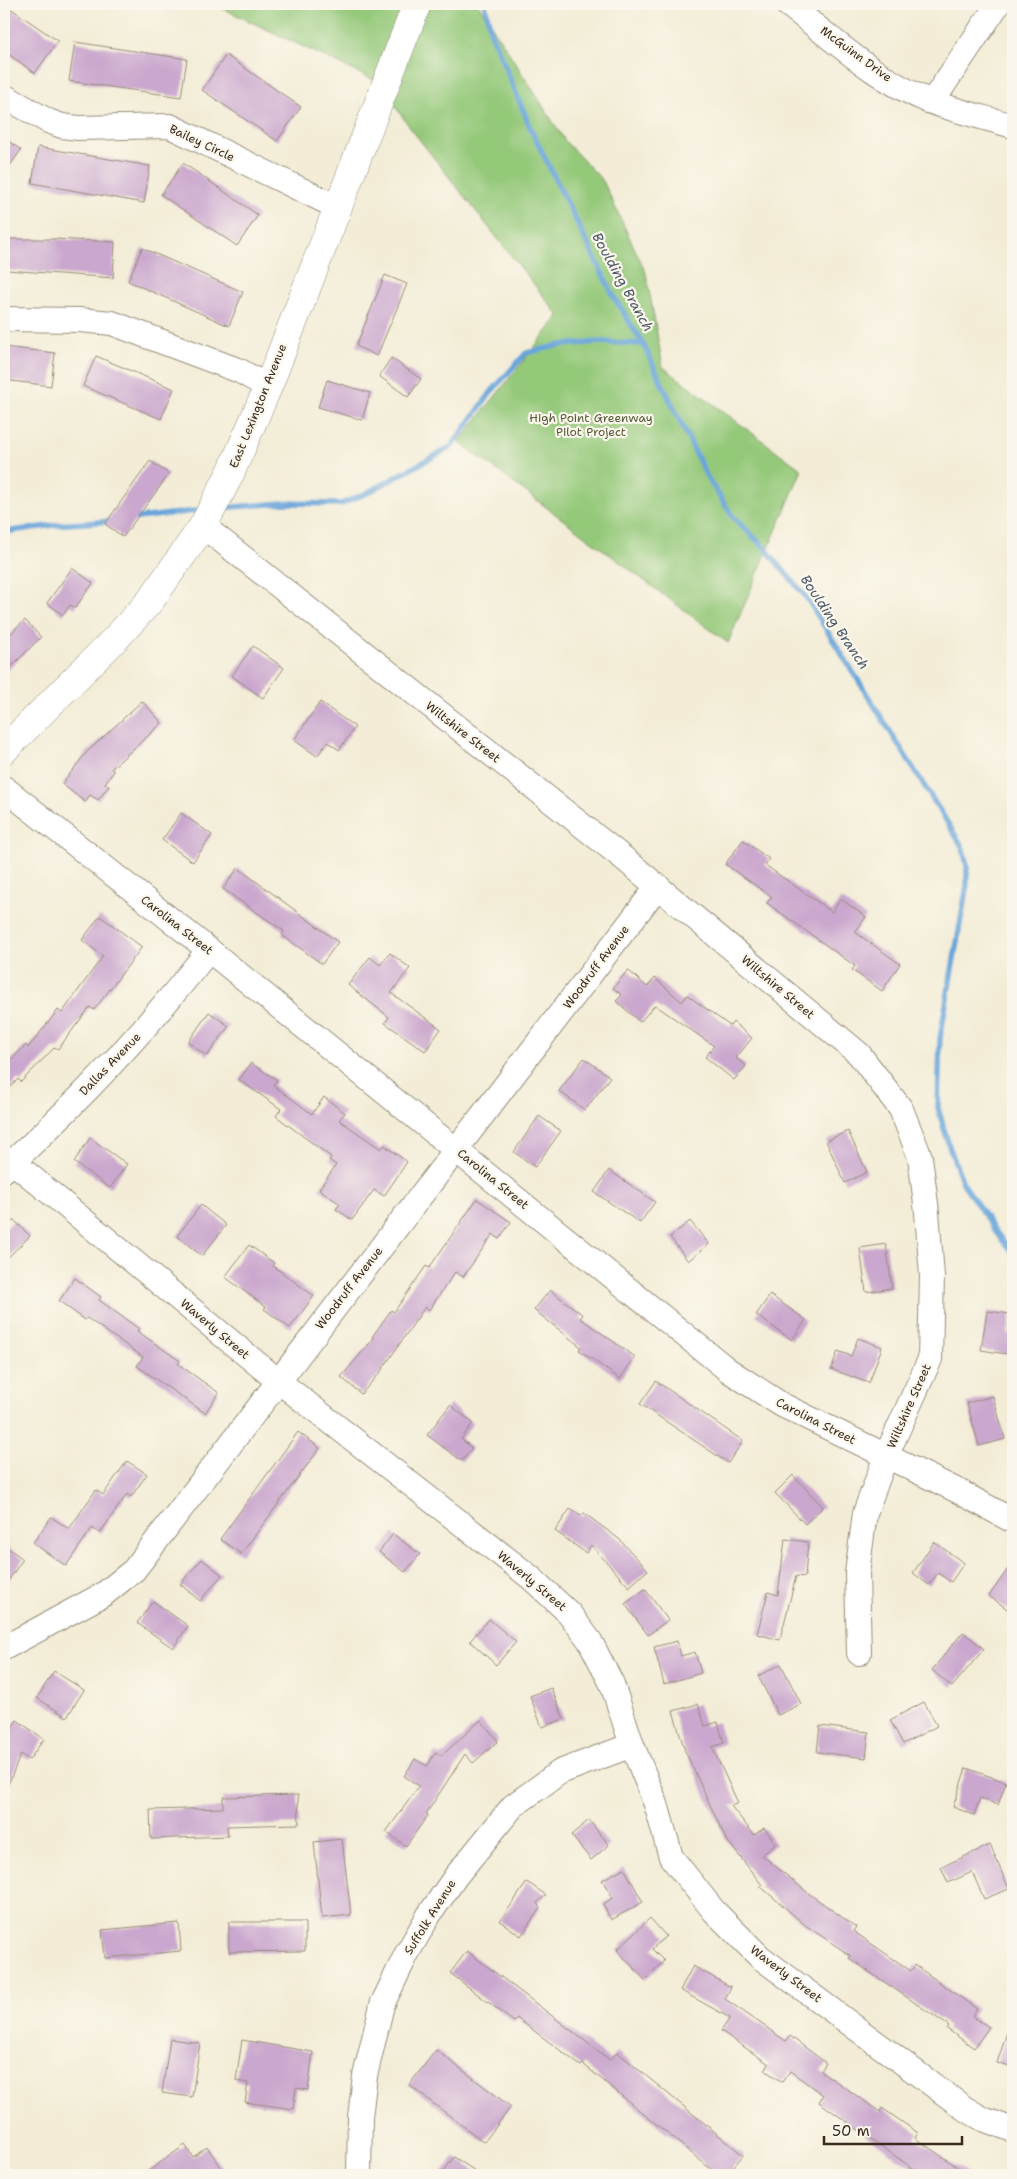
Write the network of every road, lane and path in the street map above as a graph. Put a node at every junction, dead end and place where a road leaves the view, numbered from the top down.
1 (417, 4) edge
2 (787, 4) edge
3 (998, 4) edge
4 (4, 96) edge
5 (928, 101) junction
6 (1013, 126) edge
7 (337, 207) junction
8 (4, 319) edge
9 (268, 387) junction
10 (203, 526) junction
11 (4, 750) edge
12 (4, 788) edge
13 (658, 886) junction
14 (209, 950) junction
15 (457, 1150) junction
16 (8, 1166) edge
17 (277, 1380) junction
18 (886, 1456) junction
19 (1013, 1520) edge
20 (4, 1648) edge
21 (859, 1653) dead end
22 (632, 1744) junction
23 (1013, 2130) edge
24 (359, 2175) edge

1 - 7 main road, East Lexington Avenue
2 - 5 street, McGuinn Drive
3 - 5 street
4 - 7 street, Bailey Circle
5 - 6 street, McGuinn Drive
7 - 9 main road, East Lexington Avenue
8 - 9 street
9 - 10 main road, East Lexington Avenue
10 - 11 main road, East Lexington Avenue
10 - 13 street, Wiltshire Street
12 - 14 street, Carolina Street
13 - 15 street, Woodruff Avenue
13 - 18 street, Wiltshire Street
14 - 15 street, Carolina Street
14 - 16 street, Dallas Avenue
15 - 17 street, Woodruff Avenue
15 - 18 street, Carolina Street
16 - 17 street, Waverly Street
17 - 20 street, Woodruff Avenue
17 - 22 street, Waverly Street
18 - 19 street, Carolina Street
18 - 21 street, Wiltshire Street
22 - 23 street, Waverly Street
22 - 24 street, Suffolk Avenue

